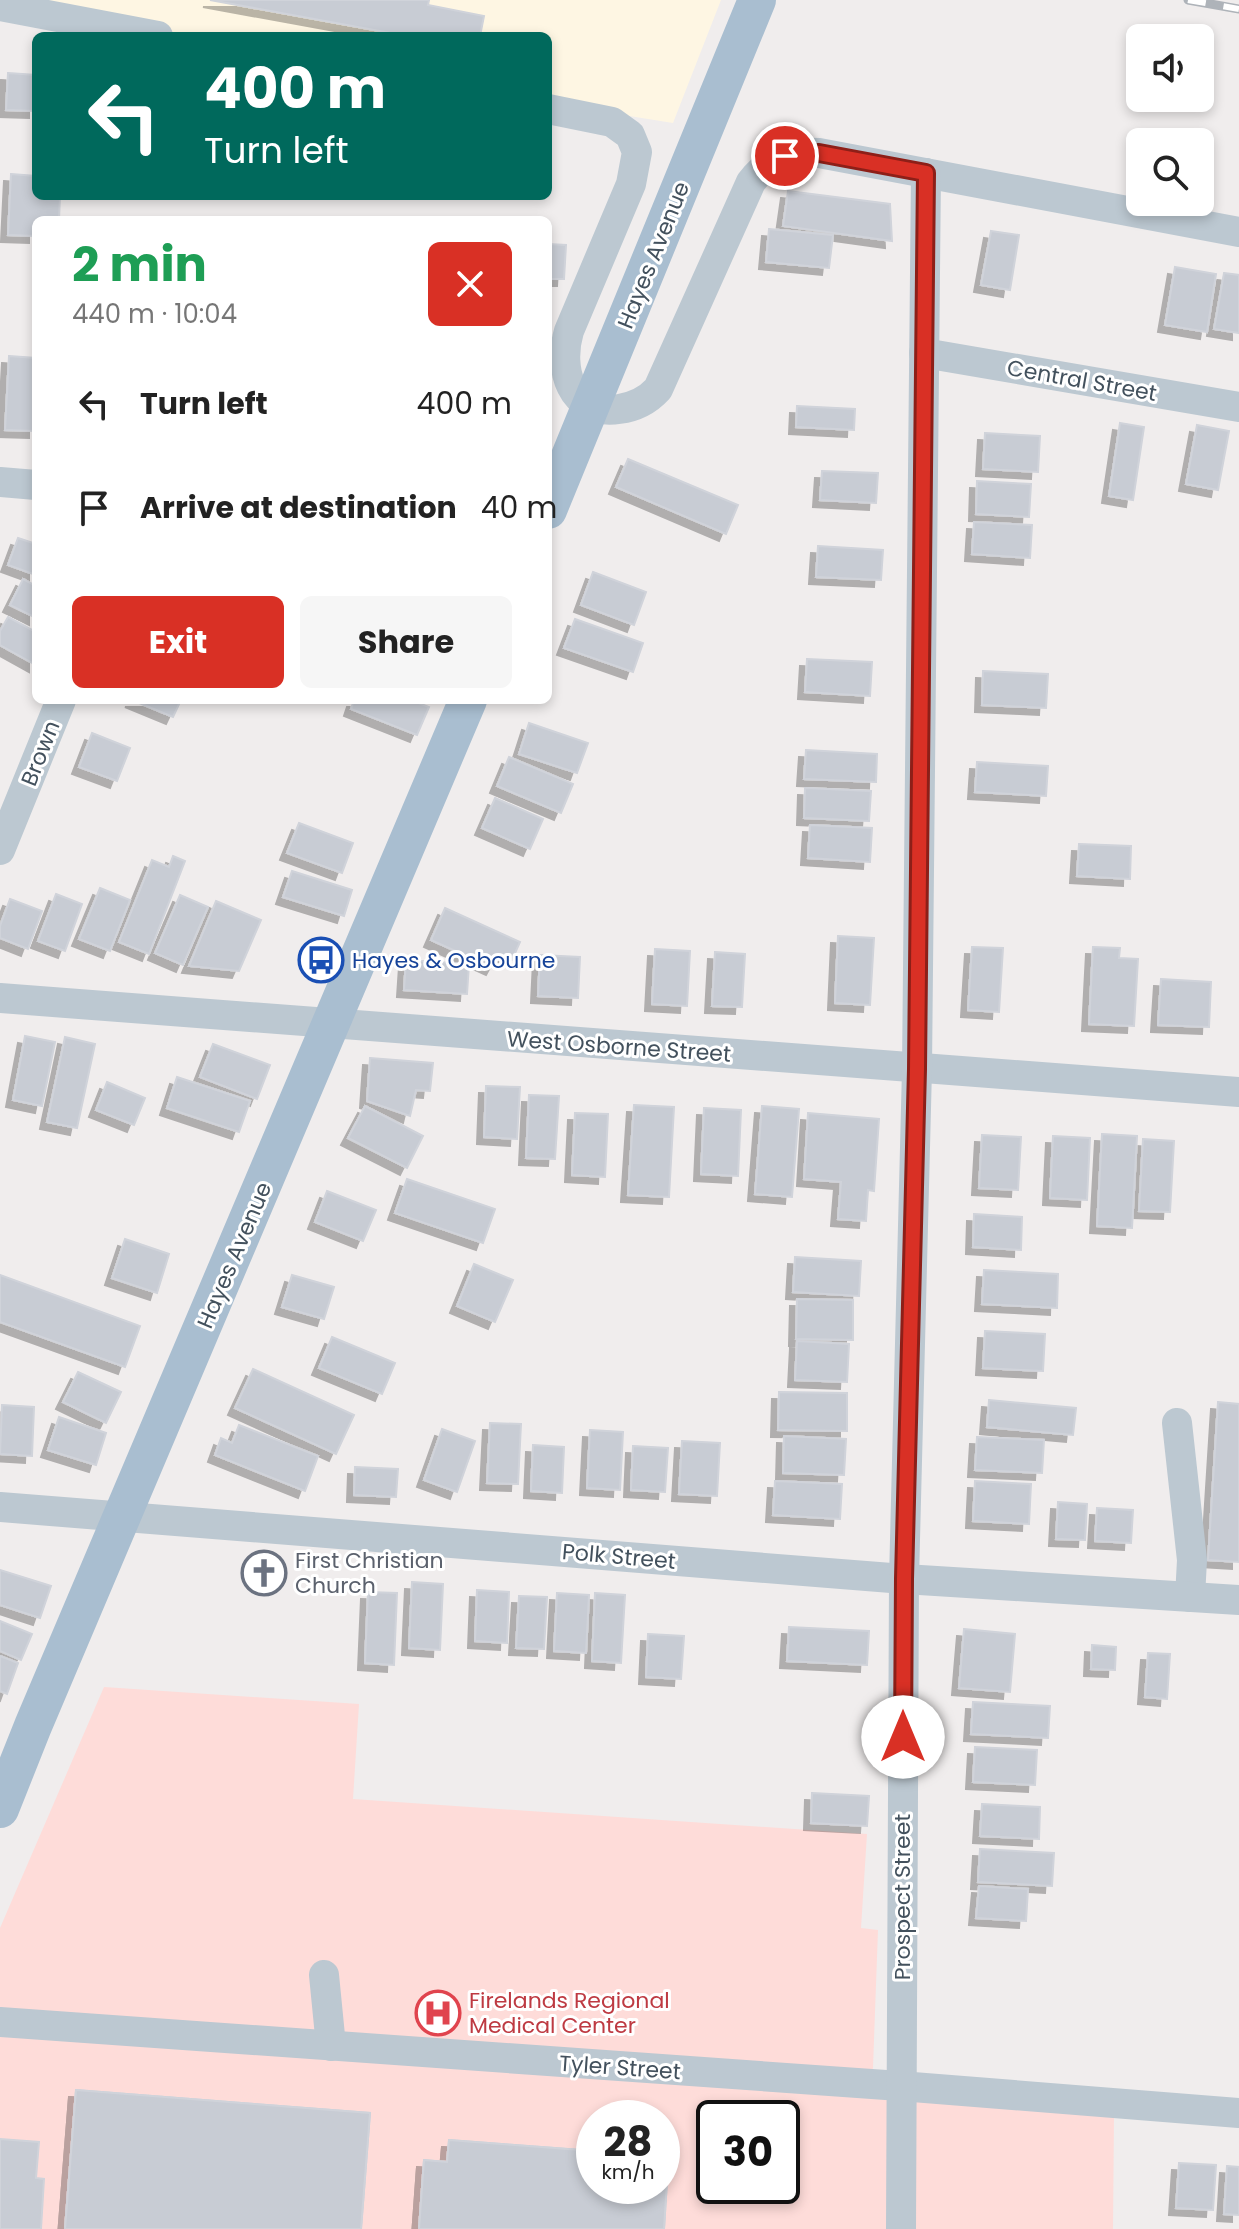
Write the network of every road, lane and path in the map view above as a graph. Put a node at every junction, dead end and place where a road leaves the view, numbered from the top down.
1 (757, 0) edge
2 (0, 6) edge
3 (137, 32) edge
4 (552, 110) edge
5 (926, 173) junction
6 (1239, 232) edge
7 (924, 353) junction
8 (592, 407) junction
9 (1239, 407) edge
10 (0, 482) edge
11 (32, 485) edge
12 (552, 501) edge
13 (59, 704) edge
14 (466, 704) edge
15 (0, 850) edge
16 (0, 998) edge
17 (332, 1025) junction
18 (917, 1069) junction
19 (1239, 1092) edge
20 (1177, 1423) dead end
21 (0, 1507) edge
22 (122, 1517) junction
23 (904, 1579) junction
24 (1190, 1597) junction
25 (1239, 1600) edge
26 (0, 1809) edge
27 (324, 1975) dead end
28 (0, 2022) edge
29 (331, 2046) junction
30 (900, 2086) junction
31 (1239, 2113) edge
32 (901, 2229) edge

1 - 8 main road, Hayes Avenue
2 - 3 street
4 - 8 street
5 - 6 street
5 - 7 street, Prospect Street
5 - 8 street
7 - 9 street, Central Street
7 - 18 street, Prospect Street
8 - 12 main road, Hayes Avenue
10 - 11 street
13 - 15 street, Brown
14 - 17 main road, Hayes Avenue
16 - 17 street, West Osborne Street
17 - 18 street, West Osborne Street
17 - 22 main road, Hayes Avenue
18 - 19 street, West Osborne Street
18 - 23 street, Prospect Street
20 - 24 street
21 - 22 street, Polk Street
22 - 23 street, Polk Street
22 - 26 main road, Hayes Avenue
23 - 24 street, Polk Street
23 - 30 street, Prospect Street
24 - 25 street, Polk Street
27 - 29 street
28 - 29 street, Tyler Street
29 - 30 street, Tyler Street
30 - 31 street, Tyler Street
30 - 32 street, Prospect Street

